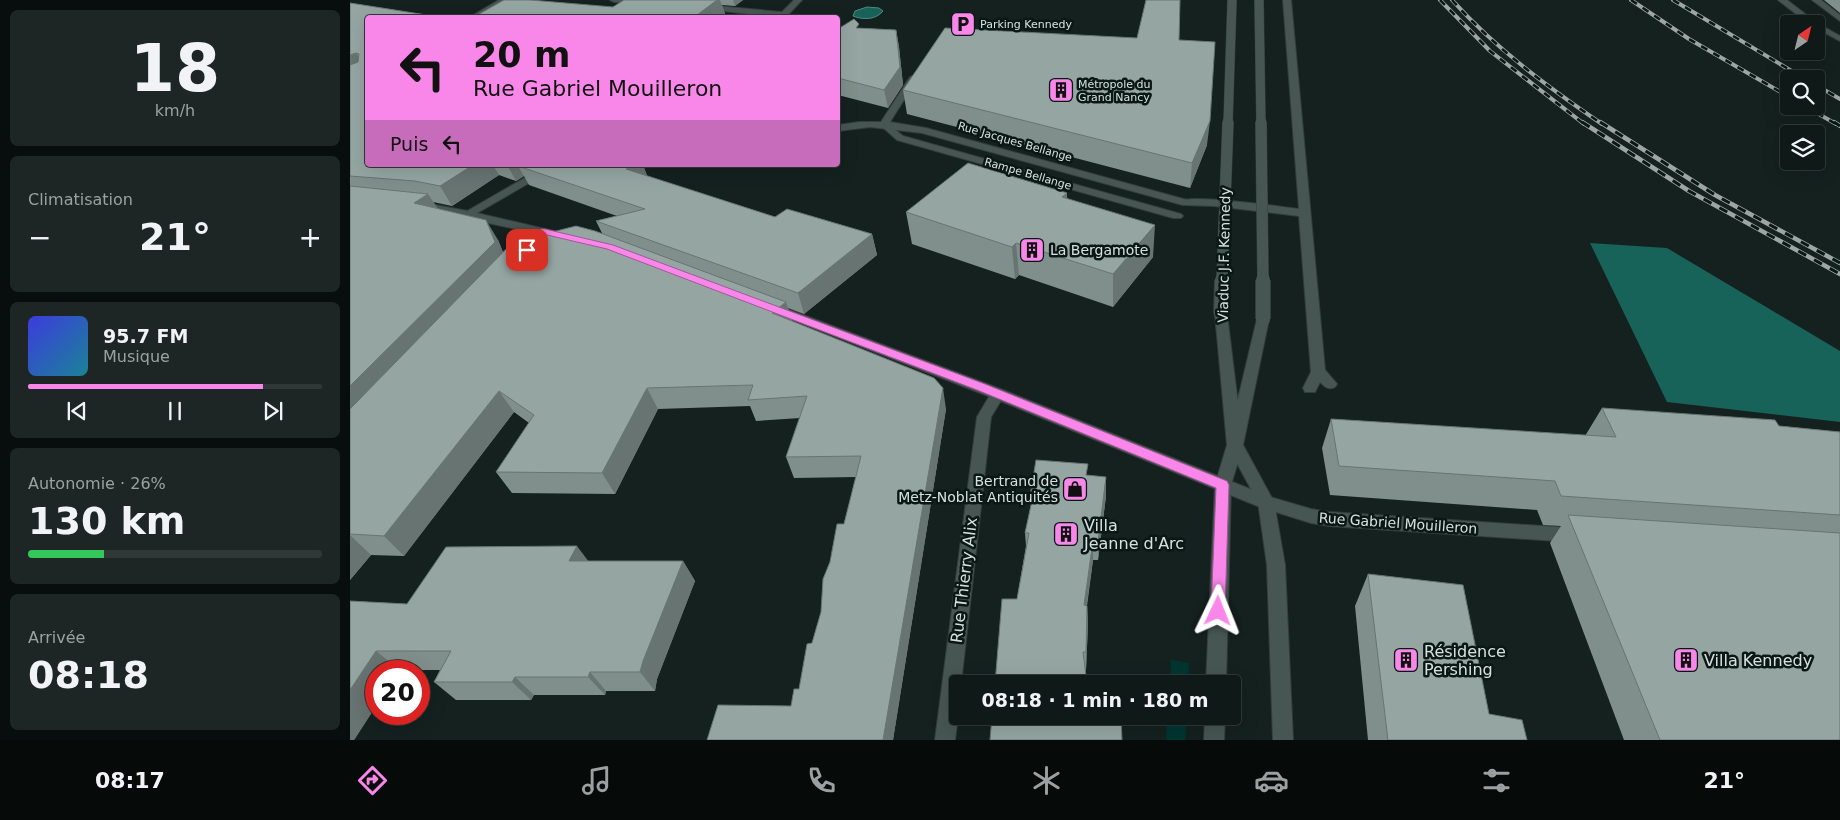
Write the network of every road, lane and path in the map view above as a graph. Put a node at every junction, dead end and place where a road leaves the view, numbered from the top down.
1 (504, 0) edge
2 (614, 0) edge
3 (798, 0) edge
4 (1232, 0) edge
5 (1259, 0) edge
6 (1287, 0) edge
7 (1782, 0) edge
8 (1816, 0) edge
9 (653, 3) edge
10 (701, 7) edge
11 (477, 15) edge
12 (773, 15) edge
13 (783, 15) edge
14 (1803, 15) edge
15 (1840, 19) edge
16 (1825, 30) edge
17 (1840, 39) edge
18 (917, 73) edge
19 (884, 124) junction
20 (840, 128) edge
21 (551, 167) edge
22 (405, 203) edge
23 (1304, 213) junction
24 (468, 214) junction
25 (1177, 216) dead end
26 (545, 231) junction
27 (582, 240) edge
28 (533, 244) edge
29 (765, 305) edge
30 (1318, 372) junction
31 (1330, 384) dead end
32 (1310, 388) dead end
33 (998, 394) junction
34 (1235, 445) junction
35 (1223, 485) junction
36 (1266, 502) junction
37 (1584, 536) edge
38 (1216, 675) edge
39 (1215, 725) edge
40 (945, 740) edge
41 (1214, 740) edge
42 (1283, 740) edge

1 - 11 street
2 - 9 street
3 - 13 street
4 - 34 street, Viaduc J.F. Kennedy, bridge
5 - 34 street, bridge
6 - 23 street
7 - 14 street
8 - 15 street
10 - 12 street
16 - 17 street
18 - 19 street
19 - 20 street, Rue Jacques Bellange
19 - 23 street, Rue Jacques Bellange
19 - 25 street, Rampe Bellange
21 - 24 street
22 - 24 street
23 - 30 street
24 - 26 street
26 - 27 street
26 - 28 street
29 - 33 street, Rue Gabriel Mouilleron
30 - 31 street
30 - 32 street
33 - 35 street, Rue Gabriel Mouilleron
33 - 40 street, Rue Thierry Alix
34 - 35 street
34 - 36 street, Viaduc J.F. Kennedy
35 - 36 street, Rue Gabriel Mouilleron
35 - 38 street
36 - 37 street, Rue Gabriel Mouilleron
36 - 42 street, Viaduc J.F. Kennedy
39 - 41 street

